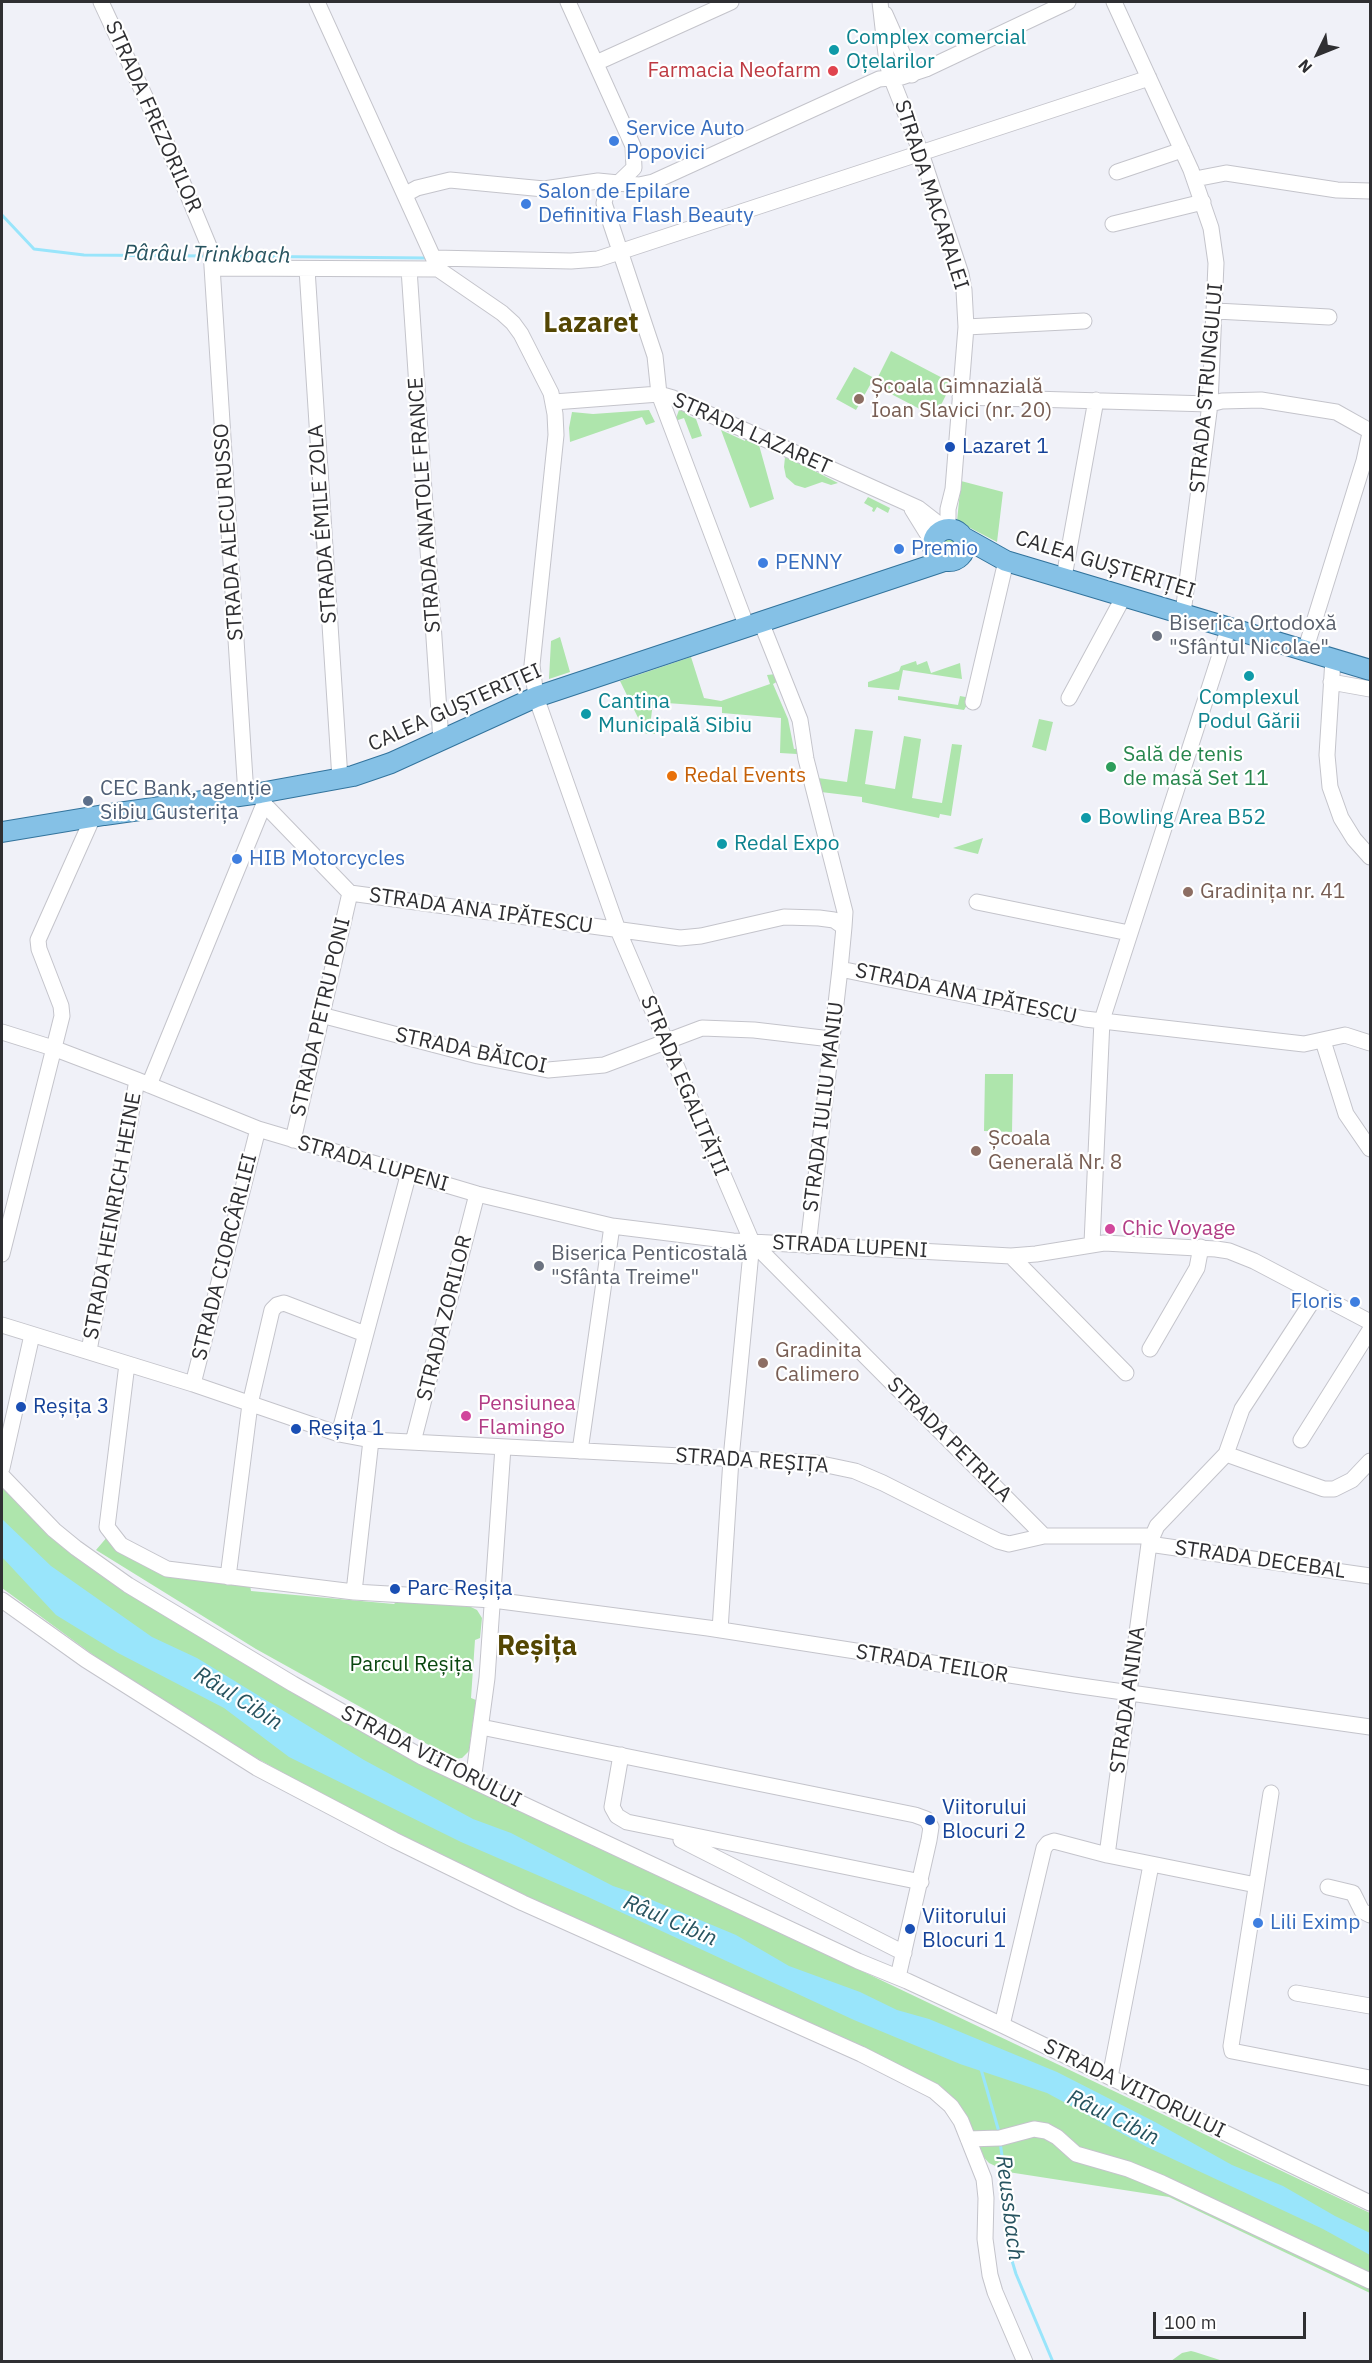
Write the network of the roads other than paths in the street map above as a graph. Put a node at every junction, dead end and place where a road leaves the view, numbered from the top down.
1 (101, 2) edge
2 (317, 2) edge
3 (568, 2) edge
4 (731, 2) edge
5 (880, 2) edge
6 (1068, 2) edge
7 (1114, 2) edge
8 (1048, 6) edge
9 (596, 63) junction
10 (912, 75) junction
11 (891, 77) junction
12 (1149, 78) junction
13 (1182, 150) junction
14 (921, 153) junction
15 (1117, 172) dead end
16 (1195, 179) junction
17 (620, 184) junction
18 (1371, 191) edge
19 (406, 194) junction
20 (1203, 202) junction
21 (1113, 224) dead end
22 (621, 253) junction
23 (212, 261) junction
24 (436, 263) junction
25 (307, 269) junction
26 (409, 269) junction
27 (1216, 311) junction
28 (1329, 317) dead end
29 (1084, 321) dead end
30 (966, 327) junction
31 (659, 394) junction
32 (960, 397) junction
33 (1096, 400) junction
34 (554, 402) junction
35 (1210, 404) junction
36 (1371, 432) edge
37 (947, 543) junction
38 (1002, 559) junction
39 (1064, 578) junction
40 (1124, 596) junction
41 (1183, 613) junction
42 (754, 624) junction
43 (1229, 627) junction
44 (1305, 651) junction
45 (1333, 659) junction
46 (1371, 670) edge
47 (1331, 682) junction
48 (1371, 689) edge
49 (536, 697) junction
50 (1069, 698) dead end
51 (973, 702) dead end
52 (441, 741) junction
53 (340, 779) junction
54 (257, 798) junction
55 (93, 817) junction
56 (2, 828) edge
57 (1371, 857) edge
58 (350, 893) junction
59 (977, 902) dead end
60 (844, 927) junction
61 (618, 930) junction
62 (1129, 933) junction
63 (840, 969) junction
64 (321, 1015) junction
65 (1102, 1020) junction
66 (2, 1032) edge
67 (831, 1039) junction
68 (664, 1041) junction
69 (1323, 1041) junction
70 (1371, 1042) edge
71 (53, 1048) junction
72 (143, 1083) junction
73 (258, 1129) junction
74 (293, 1140) junction
75 (1371, 1149) edge
76 (408, 1176) junction
77 (477, 1194) junction
78 (6, 1216) edge
79 (612, 1226) junction
80 (752, 1242) junction
81 (1092, 1243) junction
82 (808, 1246) junction
83 (1201, 1247) junction
84 (2, 1254) edge
85 (1011, 1256) junction
86 (1317, 1294) junction
87 (1371, 1322) edge
88 (2, 1325) edge
89 (1371, 1330) edge
90 (365, 1334) junction
91 (32, 1335) junction
92 (1150, 1349) dead end
93 (89, 1351) junction
94 (127, 1365) junction
95 (1126, 1373) dead end
96 (193, 1384) junction
97 (250, 1404) junction
98 (339, 1434) junction
99 (371, 1440) junction
100 (1301, 1440) dead end
101 (413, 1442) junction
102 (503, 1448) junction
103 (580, 1451) junction
104 (1226, 1454) junction
105 (731, 1459) junction
106 (1371, 1461) edge
107 (2, 1468) edge
108 (2, 1476) edge
109 (1044, 1536) junction
110 (1150, 1540) junction
111 (1371, 1576) edge
112 (228, 1577) junction
113 (354, 1592) junction
114 (2, 1600) edge
115 (493, 1600) junction
116 (720, 1630) junction
117 (1129, 1693) junction
118 (482, 1727) junction
119 (1371, 1727) edge
120 (621, 1755) junction
121 (473, 1781) junction
122 (1271, 1793) dead end
123 (662, 1830) junction
124 (1107, 1855) junction
125 (1151, 1865) junction
126 (921, 1882) junction
127 (1256, 1885) junction
128 (1328, 1887) dead end
129 (1371, 1915) edge
130 (904, 1953) junction
131 (898, 1977) junction
132 (1296, 1993) dead end
133 (1371, 2006) edge
134 (1002, 2025) junction
135 (1110, 2077) junction
136 (1371, 2078) edge
137 (968, 2139) junction
138 (1371, 2203) edge
139 (1371, 2281) edge
140 (1025, 2361) edge

1 - 23 street, STRADA FREZORILOR
2 - 19 street
3 - 9 street
4 - 9 street
5 - 10 street
5 - 11 street, STRADA MACARALEI
6 - 8 street
7 - 12 street, STRADA STRUNGULUI
8 - 10 street
9 - 17 street
10 - 11 street
11 - 14 street, STRADA MACARALEI
11 - 17 street
12 - 13 street, STRADA STRUNGULUI
12 - 14 street
13 - 15 street
13 - 16 street, STRADA STRUNGULUI
14 - 22 street
14 - 30 street, STRADA MACARALEI
16 - 18 street
16 - 20 street, STRADA STRUNGULUI
17 - 19 street
17 - 22 street
19 - 24 street
20 - 21 street
20 - 27 street, STRADA STRUNGULUI
22 - 24 street
22 - 31 street
23 - 25 street
23 - 54 street, STRADA ALECU RUSSO
24 - 26 street
24 - 34 street
25 - 26 street
25 - 53 street, STRADA ÉMILE ZOLA
26 - 52 street, STRADA ANATOLE FRANCE
27 - 28 street
27 - 35 street, STRADA STRUNGULUI
29 - 30 street
30 - 32 street, STRADA MACARALEI
31 - 34 street, STRADA LAZARET
31 - 37 street, STRADA LAZARET
31 - 42 street
32 - 33 street
32 - 37 street, STRADA MACARALEI
33 - 35 street
33 - 39 street
34 - 49 street, STRADA EGALITĂȚII
35 - 36 street
35 - 41 street, STRADA STRUNGULUI
36 - 44 street
37 - 38 main road, CALEA GUȘTERIȚEI
37 - 42 main road, CALEA GUȘTERIȚEI
38 - 39 main road, CALEA GUȘTERIȚEI
38 - 51 street
39 - 40 main road, CALEA GUȘTERIȚEI
40 - 41 main road, CALEA GUȘTERIȚEI
40 - 50 street
41 - 43 main road, CALEA GUȘTERIȚEI
42 - 49 main road, CALEA GUȘTERIȚEI
42 - 60 street
43 - 44 main road, CALEA GUȘTERIȚEI
43 - 62 street
44 - 45 main road, CALEA GUȘTERIȚEI
45 - 46 main road, CALEA GUȘTERIȚEI
45 - 47 street
47 - 48 street
47 - 57 street
49 - 52 main road, CALEA GUȘTERIȚEI
49 - 61 street, STRADA EGALITĂȚII
52 - 53 main road, CALEA GUȘTERIȚEI
53 - 54 main road, CALEA GUȘTERIȚEI
54 - 55 main road, CALEA GUȘTERIȚEI
54 - 58 street, STRADA ANA IPĂTESCU
54 - 72 street, STRADA HEINRICH HEINE
55 - 56 main road, CALEA GUȘTERIȚEI
55 - 71 street
58 - 61 street, STRADA ANA IPĂTESCU
58 - 64 street, STRADA PETRU PONI
59 - 62 street
60 - 61 street, STRADA ANA IPĂTESCU
60 - 63 street, STRADA ANA IPĂTESCU
61 - 68 street, STRADA EGALITĂȚII
62 - 65 street
63 - 65 street, STRADA ANA IPĂTESCU
63 - 67 street, STRADA IULIU MANIU
64 - 68 street, STRADA BĂICOI
64 - 74 street, STRADA PETRU PONI
65 - 69 street, STRADA ANA IPĂTESCU
65 - 81 street
66 - 71 street, STRADA LUPENI
67 - 68 street, STRADA BĂICOI
67 - 82 street, STRADA IULIU MANIU
68 - 80 street, STRADA EGALITĂȚII
69 - 70 street, STRADA ANA IPĂTESCU
69 - 75 street
71 - 72 street, STRADA LUPENI
71 - 78 street
72 - 73 street, STRADA LUPENI
72 - 93 street, STRADA HEINRICH HEINE
73 - 74 street, STRADA LUPENI
73 - 96 street, STRADA CIORCÂRLIEI
74 - 76 street, STRADA LUPENI
76 - 77 street, STRADA LUPENI
76 - 90 street
77 - 79 street, STRADA LUPENI
77 - 101 street, STRADA ZORILOR
78 - 84 street
79 - 80 street, STRADA LUPENI
79 - 103 street
80 - 82 street, STRADA LUPENI
80 - 105 street
80 - 109 street, STRADA PETRILA
81 - 83 street, STRADA LUPENI
81 - 85 street, STRADA LUPENI
82 - 85 street, STRADA LUPENI
83 - 86 street, STRADA LUPENI
83 - 92 street
85 - 95 street
86 - 87 street, STRADA LUPENI
86 - 104 street
88 - 91 street, STRADA REȘIȚA
89 - 100 street
90 - 97 street
90 - 98 street
91 - 93 street, STRADA REȘIȚA
91 - 107 street
93 - 94 street, STRADA REȘIȚA
94 - 96 street, STRADA REȘIȚA
94 - 112 street
96 - 97 street, STRADA REȘIȚA
97 - 98 street, STRADA REȘIȚA
97 - 112 street
98 - 99 street, STRADA REȘIȚA
99 - 101 street, STRADA REȘIȚA
99 - 113 street
101 - 102 street, STRADA REȘIȚA
102 - 103 street, STRADA REȘIȚA
102 - 115 street
103 - 105 street, STRADA REȘIȚA
104 - 106 street
104 - 110 street
105 - 109 street, STRADA REȘIȚA
105 - 116 street
108 - 121 street, STRADA VIITORULUI
109 - 110 street, STRADA REȘIȚA
110 - 111 street, STRADA DECEBAL
110 - 117 street, STRADA ANINA
112 - 113 street
113 - 115 street
114 - 137 street
115 - 116 street, STRADA TEILOR
115 - 118 street
116 - 117 street, STRADA TEILOR
117 - 119 street, STRADA TEILOR
117 - 124 street, STRADA ANINA
118 - 120 street
118 - 121 street
120 - 123 street
120 - 126 street
121 - 131 street, STRADA VIITORULUI
122 - 127 street
123 - 126 street
123 - 130 street
124 - 125 street
124 - 134 street
125 - 127 street
125 - 135 street
126 - 130 street
127 - 136 street
128 - 129 street
130 - 131 street
131 - 134 street, STRADA VIITORULUI
132 - 133 street
134 - 135 street, STRADA VIITORULUI
135 - 138 street, STRADA VIITORULUI
137 - 139 street
137 - 140 street

